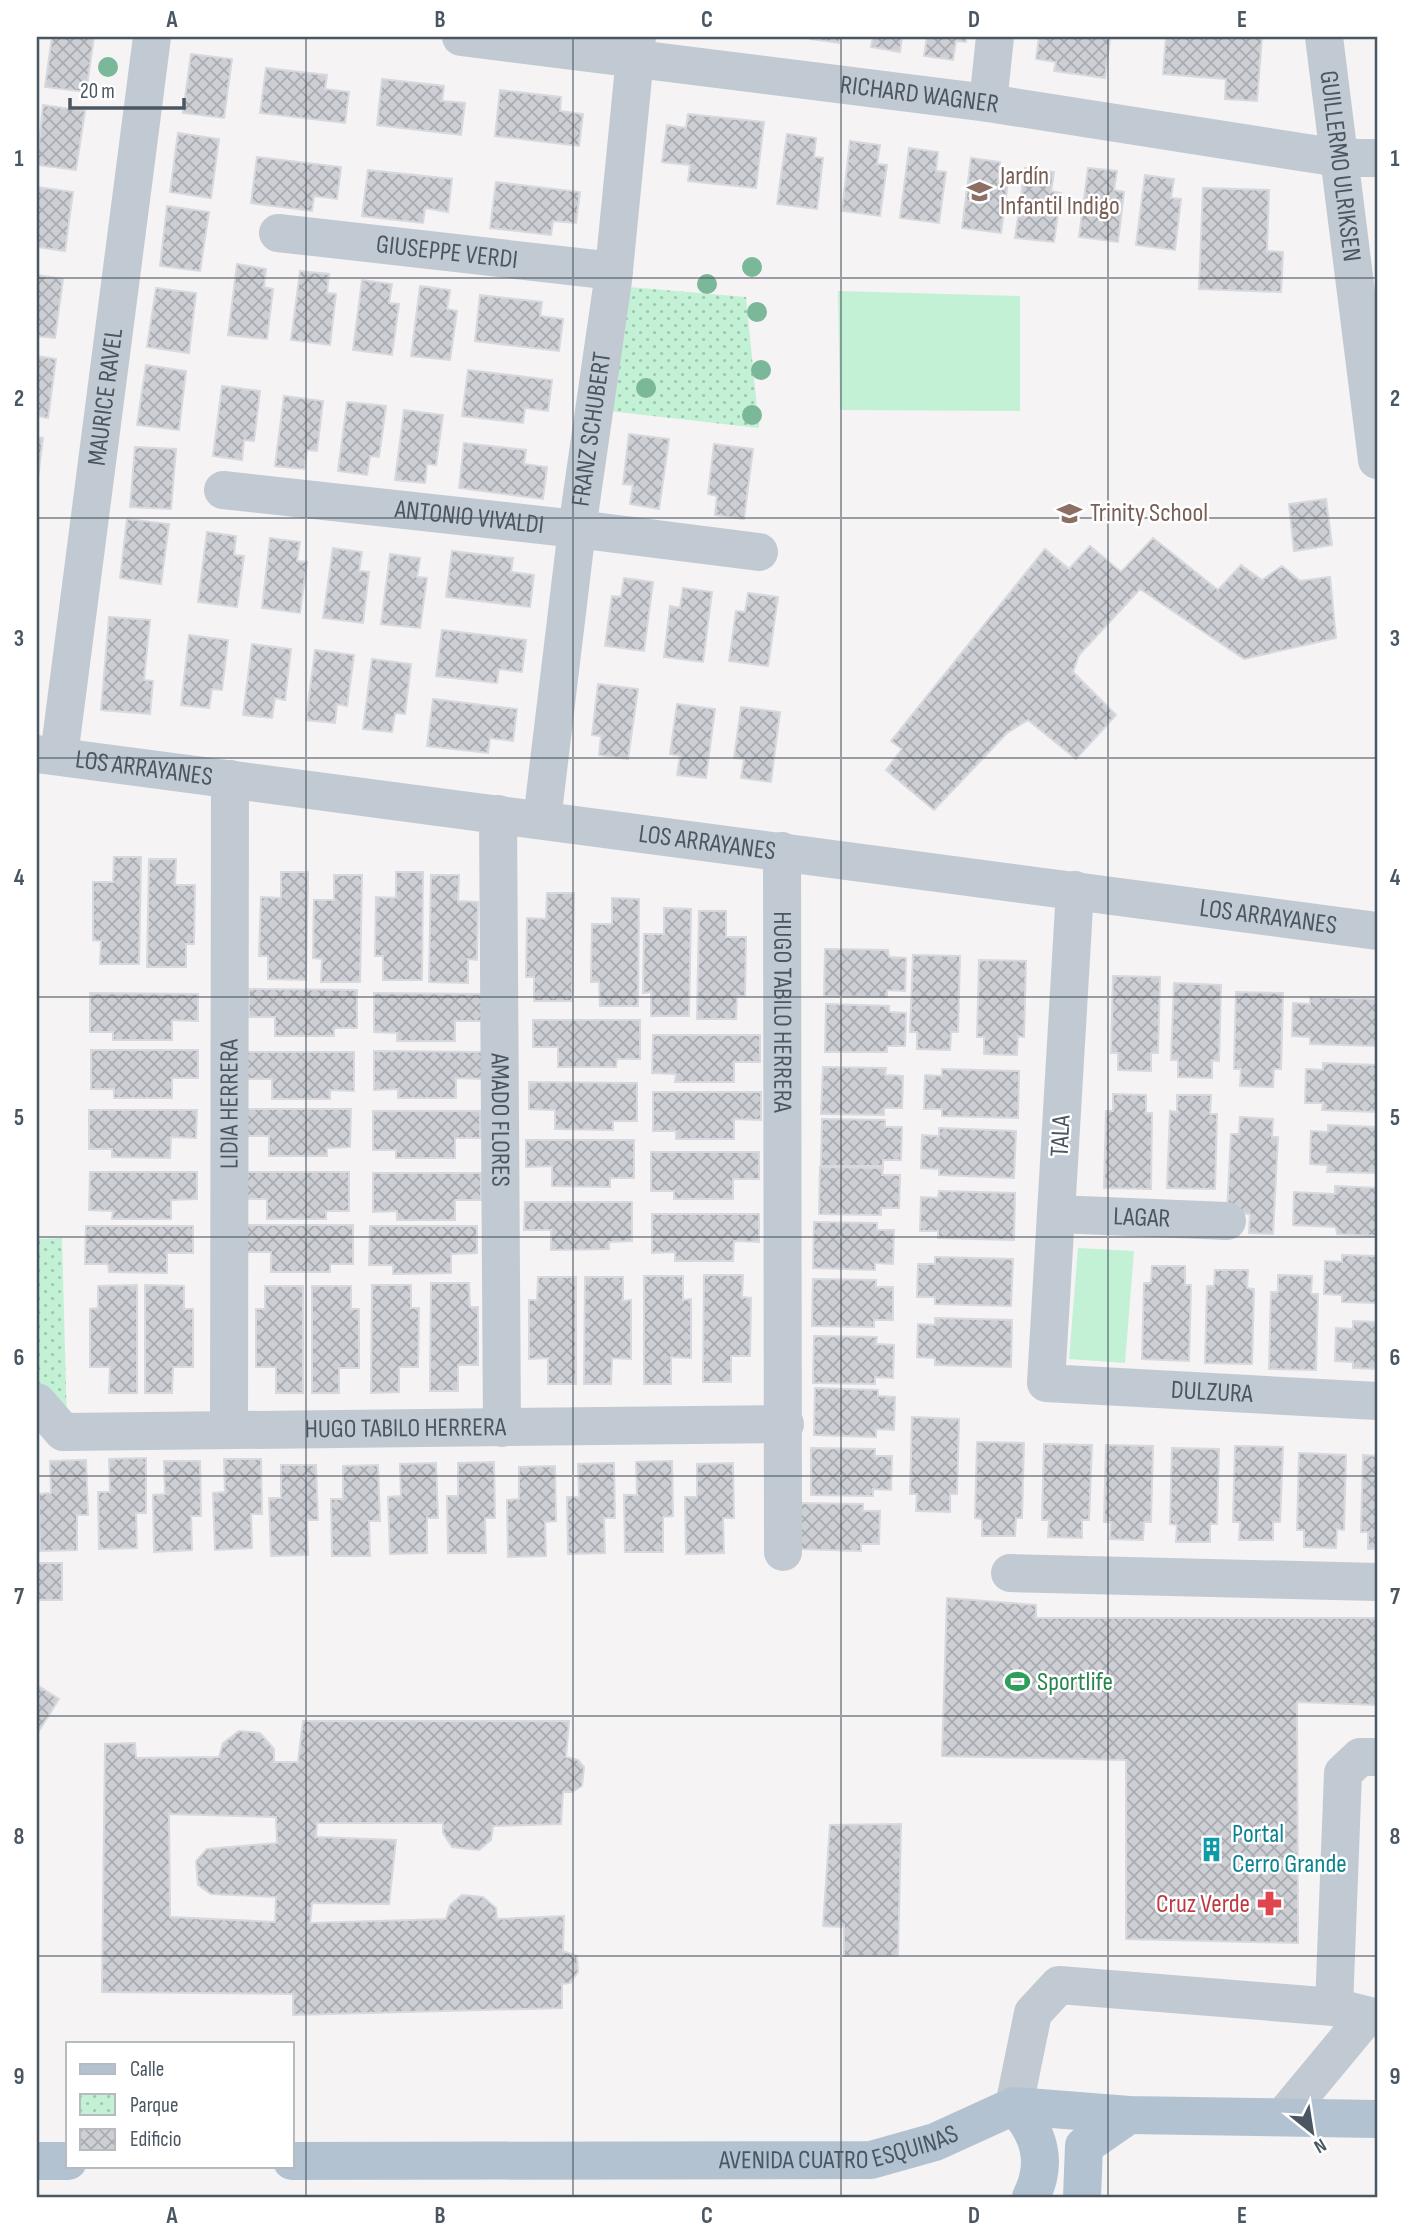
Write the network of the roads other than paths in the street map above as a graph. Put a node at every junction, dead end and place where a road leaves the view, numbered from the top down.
1 (152, 37) edge
2 (461, 37) edge
3 (995, 37) edge
4 (1324, 37) edge
5 (635, 47) edge
6 (988, 103) junction
7 (1339, 158) junction
8 (1377, 158) edge
9 (278, 233) dead end
10 (614, 271) junction
11 (1377, 460) edge
12 (223, 490) dead end
13 (577, 528) junction
14 (759, 552) dead end
15 (48, 755) edge
16 (230, 779) junction
17 (498, 814) junction
18 (542, 820) junction
19 (782, 851) junction
20 (1075, 890) junction
21 (1377, 931) edge
22 (1056, 1214) junction
23 (1227, 1221) dead end
24 (1046, 1383) joint
25 (1377, 1401) edge
26 (37, 1402) edge
27 (785, 1424) junction
28 (502, 1428) junction
29 (229, 1430) junction
30 (783, 1552) dead end
31 (1010, 1573) dead end
32 (1377, 1582) edge
33 (1377, 1757) edge
34 (1359, 2014) edge
35 (1014, 2106) junction
36 (1129, 2115) junction
37 (1283, 2117) junction
38 (1377, 2119) edge
39 (37, 2161) edge
40 (66, 2161) edge
41 (294, 2161) edge
42 (1031, 2197) edge
43 (1082, 2197) edge

1 - 15 street, MAURICE RAVEL
2 - 5 street, RICHARD WAGNER
3 - 6 street
4 - 7 street, GUILLERMO ULRIKSEN
5 - 6 street, RICHARD WAGNER
5 - 10 street, FRANZ SCHUBERT
6 - 7 street, RICHARD WAGNER
7 - 8 street, RICHARD WAGNER
7 - 11 street, GUILLERMO ULRIKSEN
9 - 10 street, GIUSEPPE VERDI
10 - 13 street, FRANZ SCHUBERT
12 - 13 street, ANTONIO VIVALDI
13 - 14 street, ANTONIO VIVALDI
13 - 18 street, FRANZ SCHUBERT
15 - 16 street, LOS ARRAYANES
16 - 17 street, LOS ARRAYANES
16 - 29 street, LIDIA HERRERA
17 - 18 street, LOS ARRAYANES
17 - 28 street, AMADO FLORES
18 - 19 street, LOS ARRAYANES
19 - 20 street, LOS ARRAYANES
19 - 27 street, HUGO TABILO HERRERA
20 - 21 street, LOS ARRAYANES
20 - 22 street, TALA
22 - 23 street, LAGAR
22 - 24 street, TALA
24 - 25 street, DULZURA
26 - 29 street, HUGO TABILO HERRERA
27 - 28 street, HUGO TABILO HERRERA
27 - 30 street, HUGO TABILO HERRERA
28 - 29 street, HUGO TABILO HERRERA
31 - 32 street
33 - 34 street
34 - 35 street
34 - 37 street
35 - 36 main road, AVENIDA CUATRO ESQUINAS
35 - 41 main road, AVENIDA CUATRO ESQUINAS
35 - 42 main road
36 - 37 main road, AVENIDA CUATRO ESQUINAS
36 - 43 main road
37 - 38 main road, AVENIDA CUATRO ESQUINAS
39 - 40 main road

